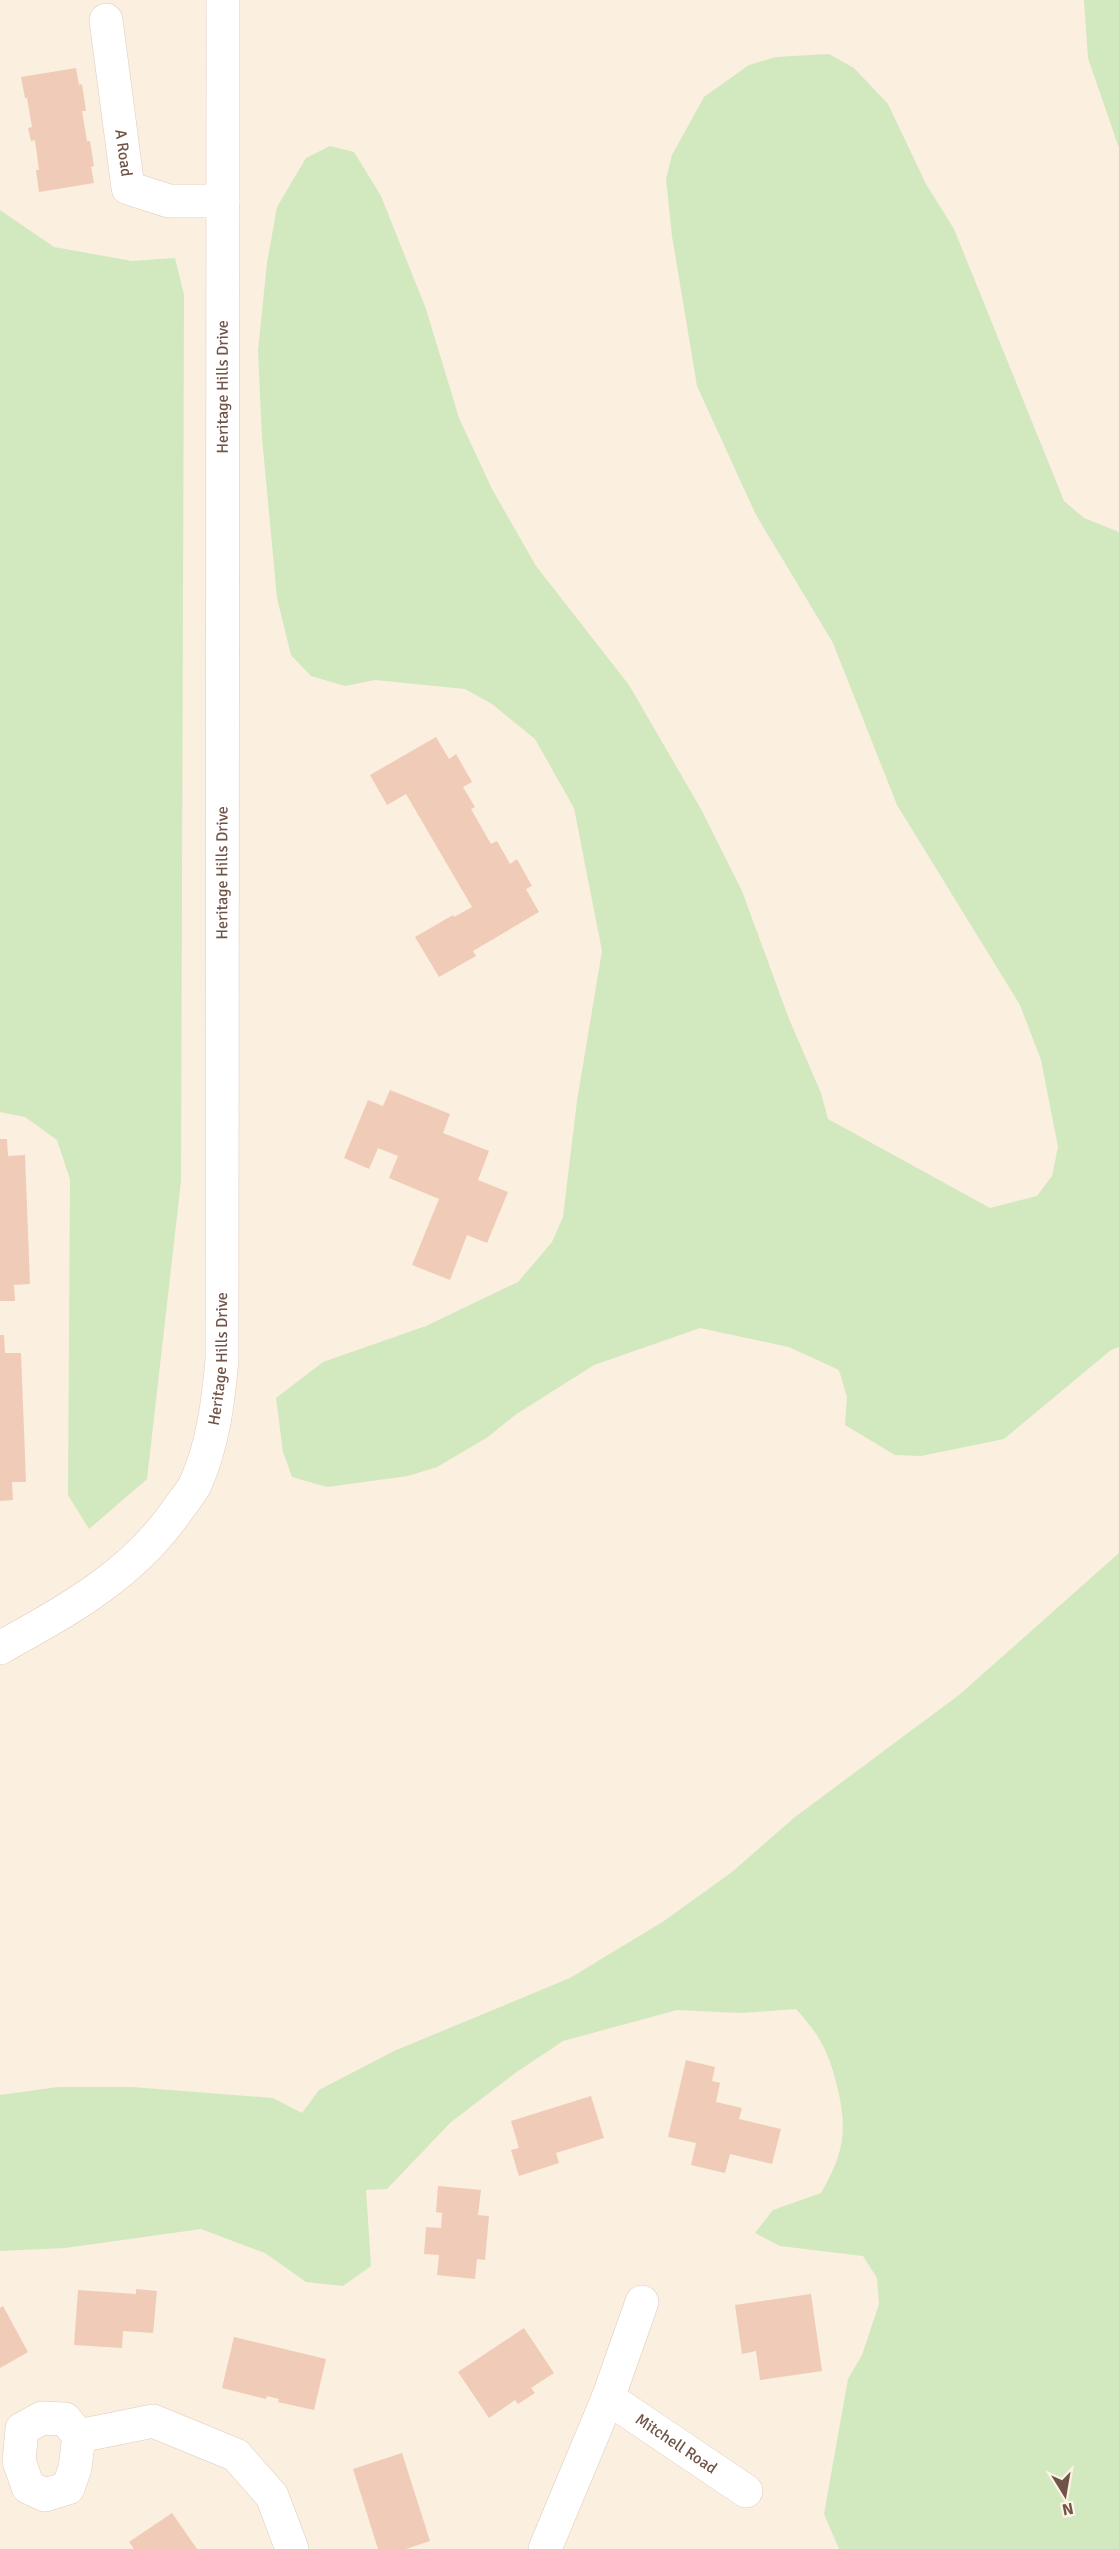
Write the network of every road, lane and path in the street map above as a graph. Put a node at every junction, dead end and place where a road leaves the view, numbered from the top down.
1 (223, 0) edge
2 (106, 20) dead end
3 (223, 201) junction
4 (0, 1648) edge
5 (642, 2302) dead end
6 (608, 2398) junction
7 (79, 2436) dead end
8 (746, 2491) dead end
9 (292, 2549) edge
10 (545, 2549) edge

1 - 3 street, Heritage Hills Drive
2 - 3 street, A Road
3 - 4 street, Heritage Hills Drive
5 - 6 street
6 - 8 street, Mitchell Road
6 - 10 street
7 - 9 street

